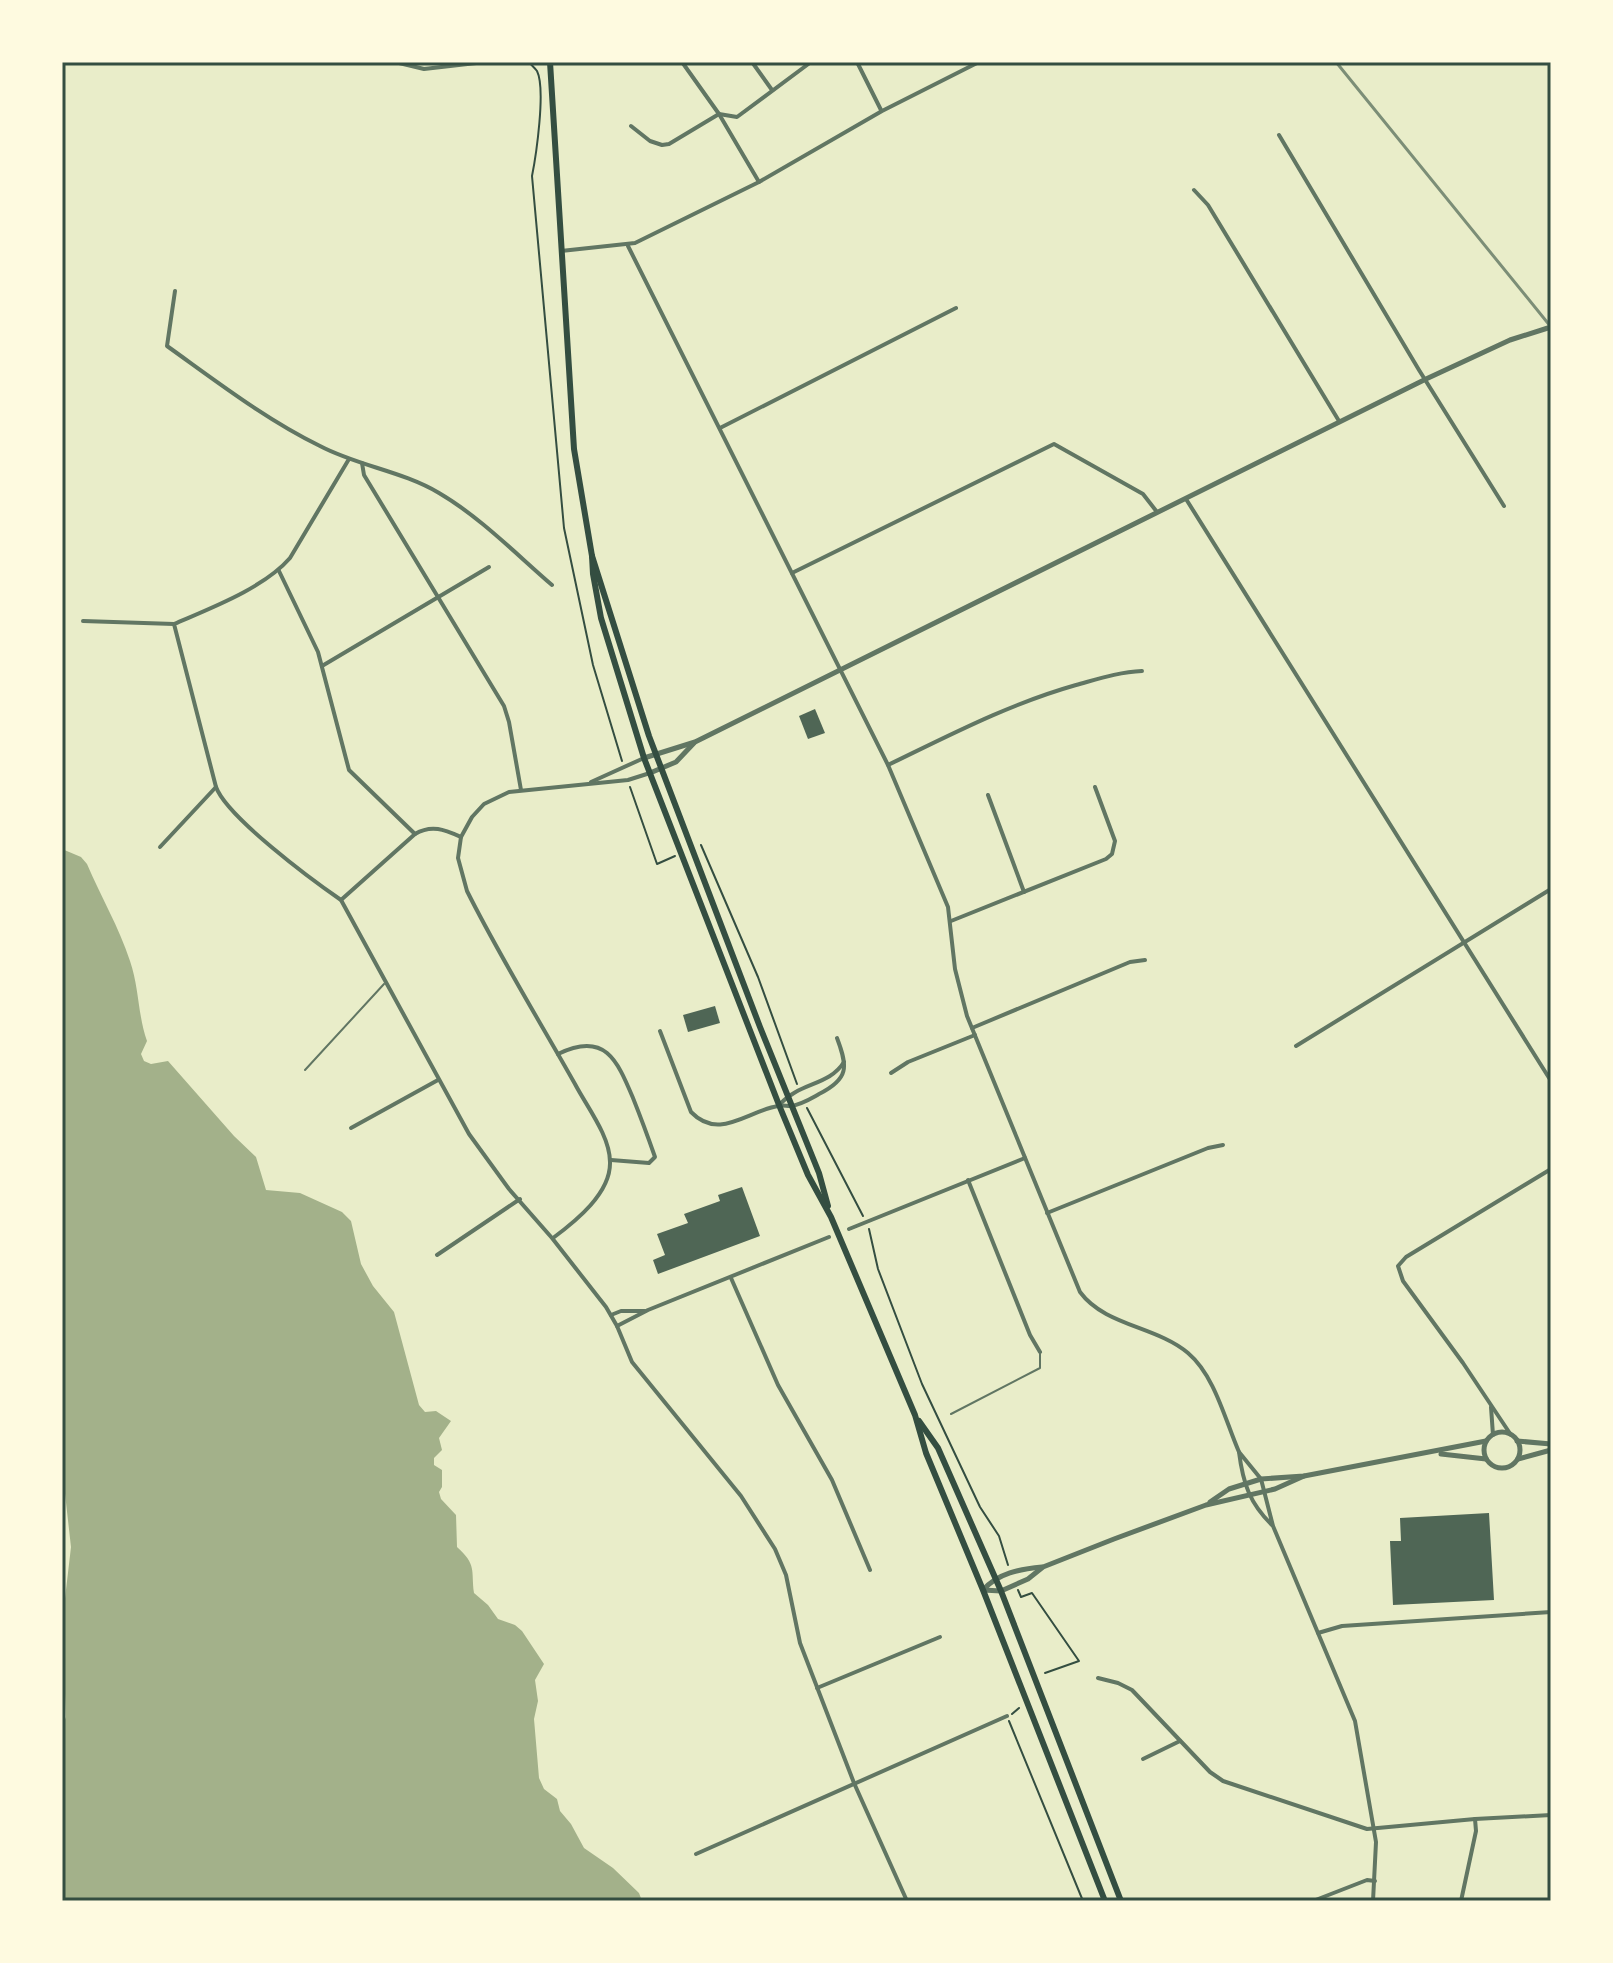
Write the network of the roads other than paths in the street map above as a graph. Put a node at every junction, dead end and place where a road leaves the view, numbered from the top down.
1 (395, 62) edge
2 (485, 62) edge
3 (550, 62) edge
4 (682, 62) edge
5 (752, 62) edge
6 (811, 62) edge
7 (857, 62) edge
8 (979, 62) edge
9 (772, 90) junction
10 (882, 111) junction
11 (719, 114) junction
12 (631, 126) dead end
13 (1279, 135) dead end
14 (759, 182) junction
15 (1194, 190) dead end
16 (628, 246) junction
17 (561, 251) junction
18 (175, 291) dead end
19 (956, 308) dead end
20 (1551, 327) edge
21 (1426, 379) junction
22 (1340, 422) junction
23 (720, 428) junction
24 (349, 459) junction
25 (362, 463) junction
26 (1186, 499) junction
27 (1504, 506) dead end
28 (1158, 512) junction
29 (592, 556) junction
30 (489, 567) dead end
31 (279, 571) junction
32 (792, 573) junction
33 (552, 585) dead end
34 (438, 597) junction
35 (83, 621) dead end
36 (174, 624) junction
37 (322, 666) junction
38 (840, 670) junction
39 (1142, 671) dead end
40 (695, 742) junction
41 (656, 753) junction
42 (644, 758) junction
43 (888, 765) junction
44 (662, 769) junction
45 (650, 773) junction
46 (584, 785) junction
47 (216, 787) junction
48 (1095, 787) dead end
49 (521, 790) junction
50 (988, 795) dead end
51 (415, 834) junction
52 (461, 837) junction
53 (160, 847) dead end
54 (1551, 889) edge
55 (1024, 892) junction
56 (341, 900) junction
57 (951, 921) junction
58 (1465, 943) junction
59 (1145, 960) dead end
60 (385, 983) junction
61 (972, 1028) junction
62 (660, 1031) dead end
63 (975, 1035) junction
64 (837, 1038) dead end
65 (1296, 1046) dead end
66 (558, 1054) junction
67 (845, 1060) junction
68 (305, 1070) dead end
69 (891, 1073) dead end
70 (438, 1080) junction
71 (1551, 1081) edge
72 (788, 1095) junction
73 (779, 1105) junction
74 (793, 1106) junction
75 (351, 1128) dead end
76 (1223, 1145) dead end
77 (1025, 1158) junction
78 (611, 1160) junction
79 (1551, 1169) edge
80 (968, 1180) junction
81 (520, 1199) junction
82 (1047, 1213) junction
83 (831, 1217) junction
84 (849, 1229) dead end
85 (829, 1237) dead end
86 (552, 1238) junction
87 (437, 1255) dead end
88 (731, 1278) junction
89 (648, 1310) junction
90 (611, 1315) junction
91 (617, 1326) junction
92 (1040, 1352) joint
93 (1491, 1405) junction
94 (951, 1414) dead end
95 (915, 1415) junction
96 (1493, 1435) junction
97 (1511, 1435) junction
98 (1486, 1441) junction
99 (1517, 1441) junction
100 (1551, 1447) edge
101 (1239, 1452) junction
102 (1432, 1453) junction
103 (1486, 1459) junction
104 (1517, 1459) junction
105 (1304, 1476) junction
106 (1261, 1479) junction
107 (1244, 1483) junction
108 (1266, 1491) junction
109 (1248, 1495) junction
110 (1206, 1505) junction
111 (1273, 1526) junction
112 (1043, 1567) junction
113 (870, 1570) dead end
114 (996, 1578) junction
115 (983, 1590) junction
116 (1001, 1591) junction
117 (1551, 1612) edge
118 (1318, 1633) junction
119 (940, 1637) dead end
120 (1098, 1678) dead end
121 (817, 1688) junction
122 (1007, 1716) road end
123 (1180, 1741) junction
124 (1143, 1759) dead end
125 (854, 1783) junction
126 (1551, 1815) edge
127 (1475, 1819) junction
128 (1374, 1829) junction
129 (696, 1854) dead end
130 (1375, 1881) junction
131 (907, 1901) edge
132 (1105, 1901) edge
133 (1121, 1901) edge
134 (1313, 1901) edge
135 (1373, 1901) edge
136 (1461, 1901) edge

1 - 2 street
3 - 17 main road
4 - 11 street
5 - 9 street
6 - 9 street
7 - 10 street
8 - 10 street
9 - 11 street
10 - 14 street
11 - 12 street
11 - 14 street
13 - 21 street
14 - 16 street
15 - 22 street
16 - 17 street
16 - 23 street
17 - 29 main road
18 - 24 street
19 - 23 street
20 - 21 street
21 - 22 street
21 - 27 street
22 - 26 street
23 - 32 street
24 - 25 street
24 - 31 street
25 - 33 street
25 - 34 street
26 - 28 street
26 - 58 street
28 - 32 street
28 - 38 street
29 - 41 main road
29 - 42 main road
30 - 34 street
31 - 36 street
31 - 37 street
32 - 38 street
34 - 37 street
34 - 49 street
35 - 36 street
36 - 47 street
37 - 51 street
38 - 40 street
38 - 43 street
39 - 43 street
40 - 41 street
40 - 44 street
41 - 42 street
41 - 44 main road
42 - 45 main road
42 - 46 street
43 - 57 street
44 - 45 street
44 - 72 main road
45 - 46 street
45 - 73 main road
46 - 49 street
47 - 53 street
47 - 56 street
48 - 55 street
49 - 52 street
50 - 55 street
51 - 52 street
51 - 56 street
52 - 66 street
54 - 58 street
55 - 57 street
56 - 60 street
57 - 61 street
58 - 65 street
58 - 71 street
59 - 61 street
60 - 68 lane
60 - 70 street
61 - 63 street
62 - 73 street
63 - 69 street
63 - 77 street
64 - 67 street
66 - 78 street
66 - 78 street
67 - 72 street
67 - 74 street
70 - 75 street
70 - 81 street
72 - 73 street
72 - 74 main road
73 - 74 street
73 - 83 main road
74 - 83 main road
76 - 82 street
77 - 80 street
77 - 82 street
78 - 86 street
79 - 93 street
80 - 84 street
80 - 92 street
81 - 86 street
81 - 87 street
82 - 101 street
83 - 95 main road
85 - 88 street
86 - 90 street
88 - 89 street
88 - 113 street
89 - 90 street
89 - 91 street
90 - 91 street
91 - 121 street
92 - 94 lane
93 - 96 street
93 - 97 street
95 - 114 main road
95 - 115 main road
96 - 97 street
96 - 98 street
97 - 99 street
98 - 102 street
98 - 103 street
99 - 100 street
99 - 104 street
100 - 104 street
101 - 106 street
101 - 107 street
102 - 103 street
102 - 105 street
103 - 104 street
105 - 106 street
105 - 108 street
106 - 107 street
106 - 108 street
107 - 109 street
107 - 110 street
108 - 109 street
108 - 111 street
109 - 110 street
109 - 111 street
110 - 112 street
111 - 118 street
112 - 114 street
112 - 116 street
114 - 115 street
114 - 116 main road
115 - 116 street
115 - 132 main road
116 - 133 main road
117 - 118 street
118 - 128 street
119 - 121 street
120 - 123 street
121 - 125 street
122 - 125 street
123 - 124 street
123 - 128 street
125 - 129 street
125 - 131 street
126 - 127 street
127 - 128 street
127 - 136 street
128 - 130 street
130 - 134 street
130 - 135 street

